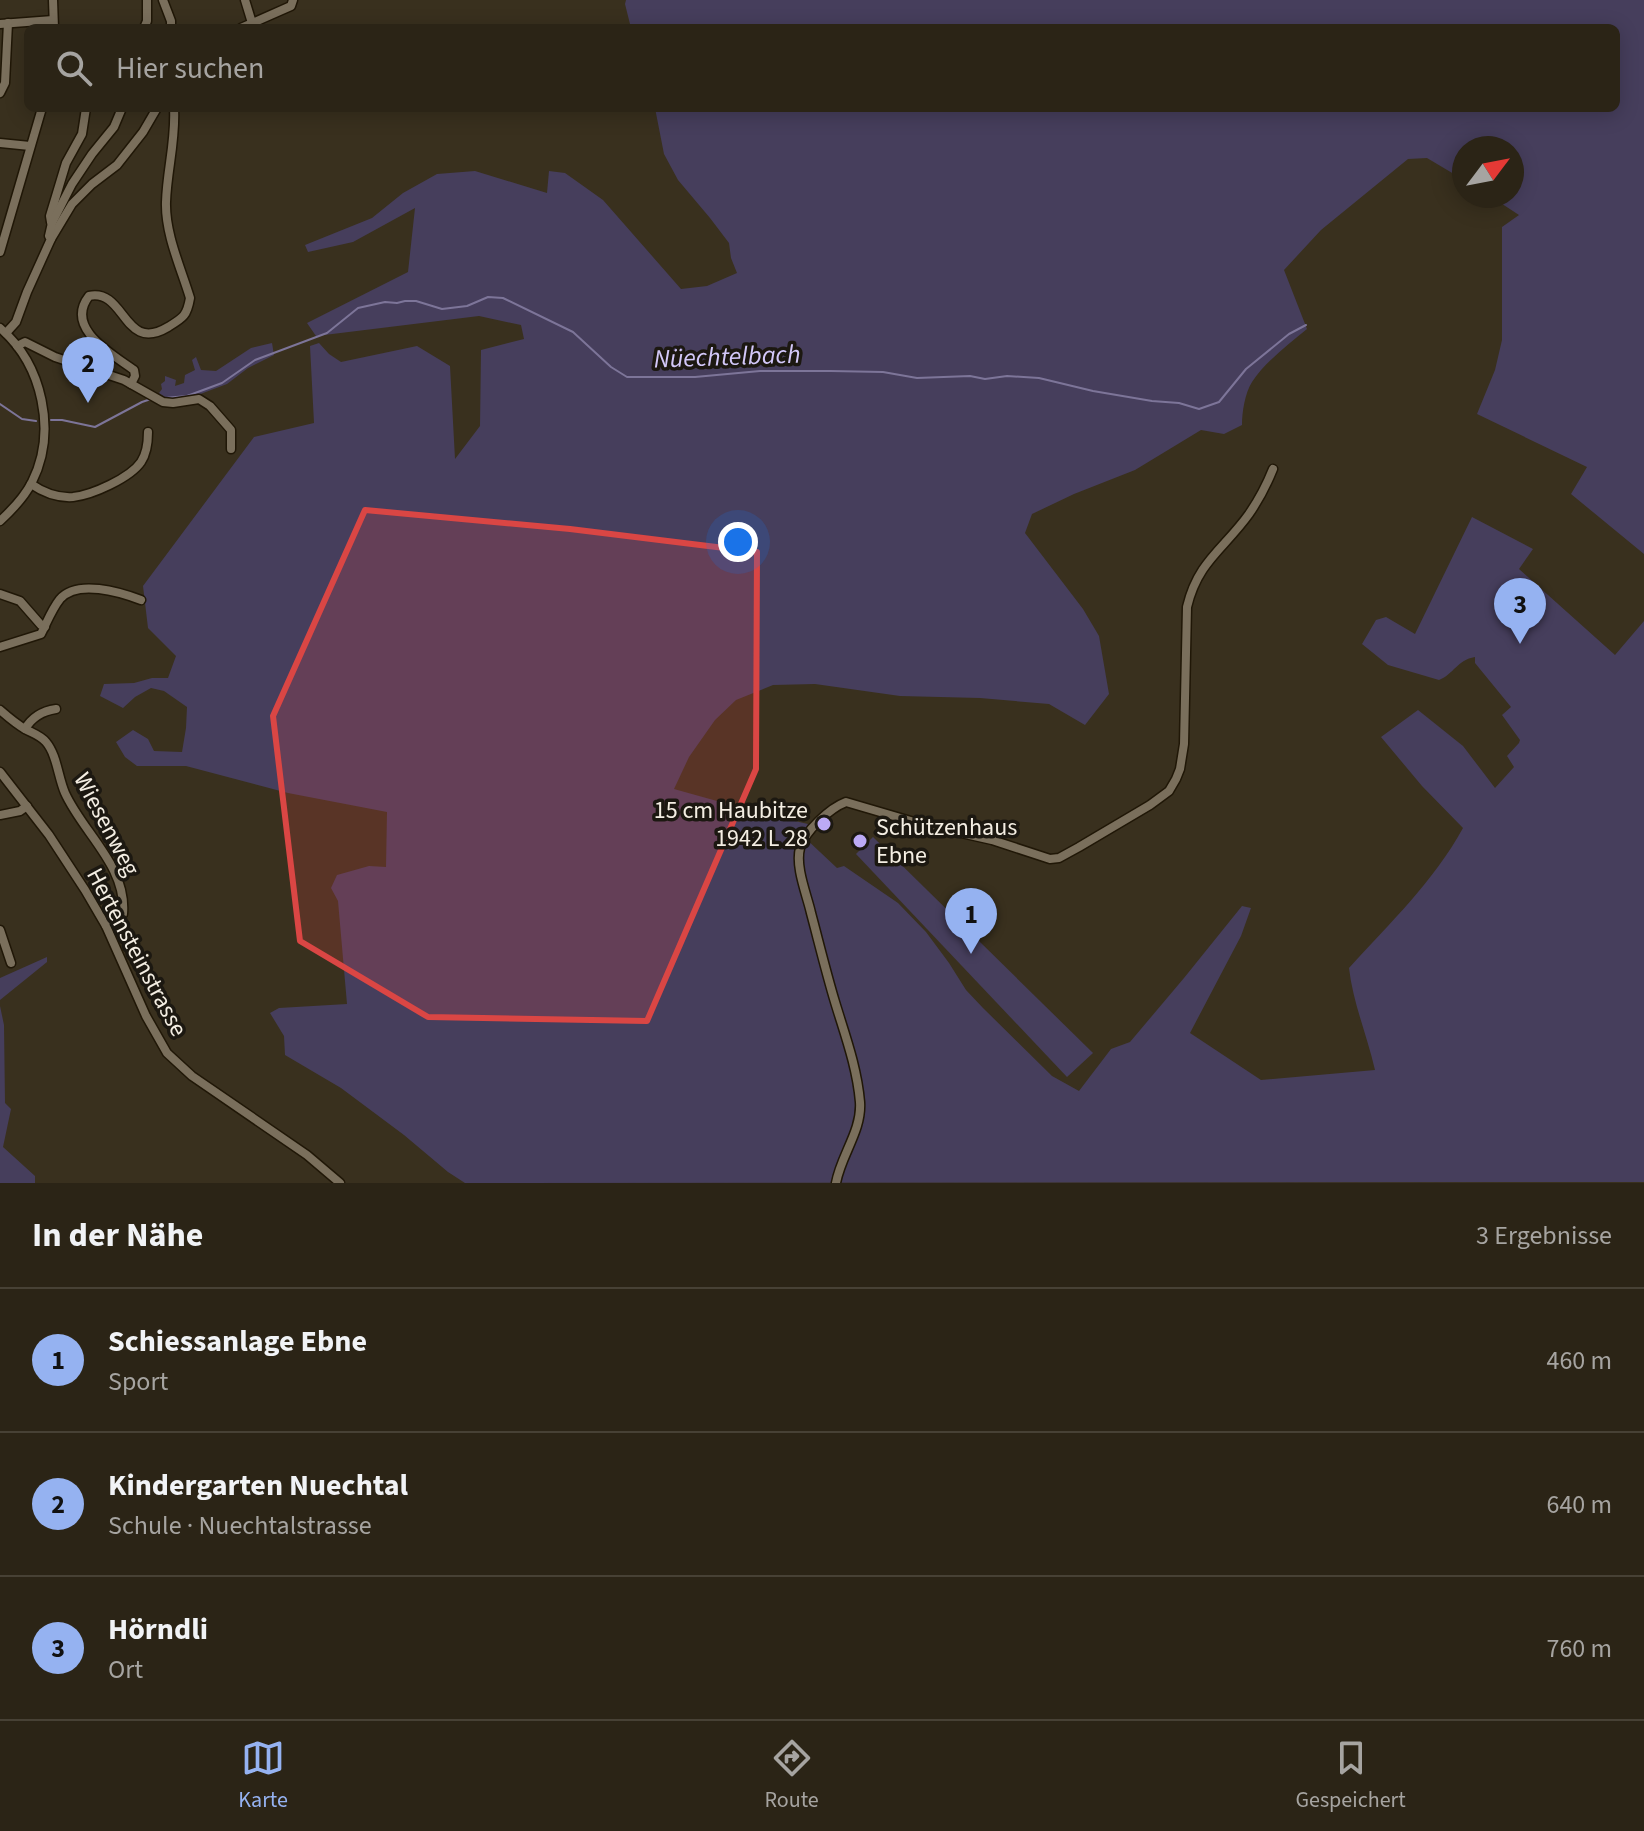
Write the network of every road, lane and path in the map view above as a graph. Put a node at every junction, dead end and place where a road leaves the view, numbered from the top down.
1 (53, 0) edge
2 (147, 0) edge
3 (163, 0) edge
4 (245, 0) edge
5 (293, 0) edge
6 (252, 23) joint
7 (4, 24) edge
8 (53, 24) edge
9 (146, 24) edge
10 (171, 24) edge
11 (0, 93) edge
12 (41, 112) edge
13 (85, 112) edge
14 (120, 112) edge
15 (155, 112) edge
16 (174, 112) edge
17 (0, 143) edge
18 (30, 146) junction
19 (52, 223) junction
20 (3, 232) edge
21 (51, 239) junction
22 (0, 252) edge
23 (3, 330) edge
24 (17, 346) junction
25 (131, 384) junction
26 (148, 432) dead end
27 (231, 449) dead end
28 (1273, 469) dead end
29 (31, 484) junction
30 (0, 521) edge
31 (0, 594) edge
32 (141, 600) dead end
33 (45, 627) junction
34 (0, 647) edge
35 (56, 709) dead end
36 (0, 710) edge
37 (25, 729) junction
38 (0, 772) edge
39 (27, 806) junction
40 (0, 815) edge
41 (106, 926) junction
42 (0, 930) edge
43 (11, 963) dead end
44 (340, 1183) edge
45 (836, 1183) edge

1 - 8 street
2 - 9 street
3 - 10 street
4 - 6 street
5 - 6 street
7 - 8 street
7 - 11 street
12 - 18 street
13 - 19 street
14 - 19 street
15 - 21 street
16 - 25 street
17 - 18 street
18 - 20 street
19 - 21 street
20 - 22 street
21 - 23 street
23 - 24 street
24 - 25 street
24 - 29 street
25 - 27 street
26 - 29 street
28 - 45 street
29 - 30 street
31 - 33 street
32 - 33 street
33 - 34 street
35 - 37 street
36 - 37 street, Wiesenweg
37 - 41 street, Wiesenweg
38 - 39 street, Hertensteinstrasse
39 - 40 street
39 - 41 street, Hertensteinstrasse
41 - 44 street, Hertensteinstrasse
42 - 43 street

